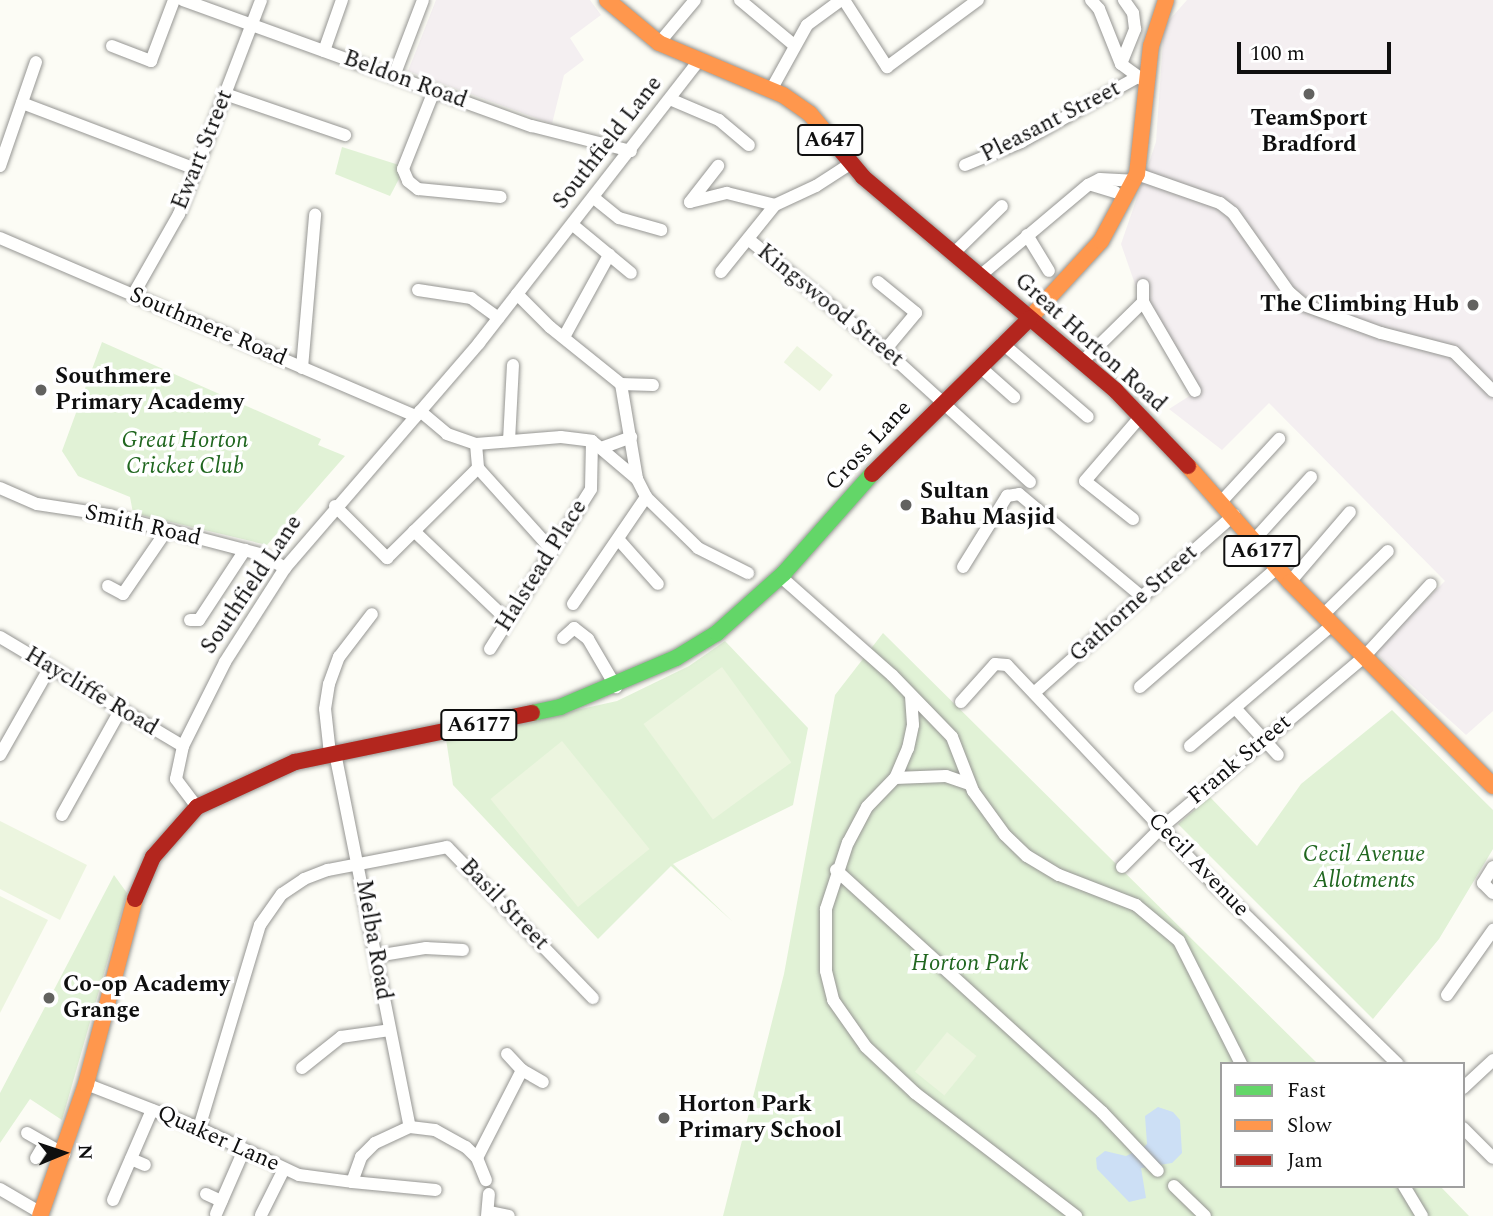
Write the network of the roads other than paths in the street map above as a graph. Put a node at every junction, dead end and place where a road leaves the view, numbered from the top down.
1 (174, 0) edge
2 (183, 0) edge
3 (261, 0) edge
4 (342, 0) edge
5 (423, 0) edge
6 (607, 0) edge
7 (695, 0) edge
8 (740, 0) edge
9 (843, 0) edge
10 (978, 0) edge
11 (1091, 0) edge
12 (1124, 0) edge
13 (1166, 0) edge
14 (252, 25) junction
15 (659, 43) junction
16 (794, 45) junction
17 (112, 46) dead end
18 (324, 51) junction
19 (36, 62) dead end
20 (698, 62) junction
21 (1121, 64) junction
22 (394, 76) junction
23 (1143, 79) junction
24 (771, 90) junction
25 (434, 91) junction
26 (225, 94) junction
27 (672, 100) junction
28 (22, 103) junction
29 (345, 135) dead end
30 (749, 145) dead end
31 (631, 151) junction
32 (849, 164) junction
33 (965, 165) dead end
34 (0, 166) edge
35 (718, 166) dead end
36 (196, 169) junction
37 (1135, 177) junction
38 (1088, 185) junction
39 (1115, 192) dead end
40 (501, 198) dead end
41 (594, 198) junction
42 (775, 205) junction
43 (1002, 206) dead end
44 (315, 215) dead end
45 (573, 225) junction
46 (661, 230) dead end
47 (1027, 236) junction
48 (0, 238) edge
49 (748, 239) junction
50 (954, 253) junction
51 (608, 255) junction
52 (1049, 271) dead end
53 (721, 272) dead end
54 (631, 273) dead end
55 (981, 275) junction
56 (878, 282) dead end
57 (1143, 285) dead end
58 (418, 290) dead end
59 (517, 294) junction
60 (133, 295) junction
61 (1143, 302) junction
62 (499, 318) junction
63 (1029, 319) junction
64 (564, 338) junction
65 (1002, 343) junction
66 (885, 350) junction
67 (1082, 362) junction
68 (513, 365) dead end
69 (979, 366) junction
70 (302, 368) junction
71 (621, 384) junction
72 (653, 385) dead end
73 (1195, 391) dead end
74 (1493, 391) edge
75 (1014, 397) dead end
76 (943, 400) junction
77 (417, 414) junction
78 (1140, 416) junction
79 (1088, 417) dead end
80 (631, 437) junction
81 (1279, 439) dead end
82 (509, 441) junction
83 (476, 444) junction
84 (598, 444) junction
85 (478, 468) junction
86 (1311, 477) dead end
87 (637, 479) junction
88 (1030, 482) dead end
89 (0, 488) edge
90 (646, 496) junction
91 (1221, 502) junction
92 (335, 506) junction
93 (1350, 512) dead end
94 (1234, 515) junction
95 (1133, 519) dead end
96 (167, 530) junction
97 (414, 531) junction
98 (618, 540) junction
99 (1254, 540) junction
100 (550, 548) junction
101 (245, 550) junction
102 (1388, 551) dead end
103 (963, 567) dead end
104 (285, 568) junction
105 (1277, 568) junction
106 (748, 573) dead end
107 (780, 576) junction
108 (1290, 582) junction
109 (658, 584) dead end
110 (1431, 584) dead end
111 (108, 586) dead end
112 (1141, 596) junction
113 (573, 604) dead end
114 (372, 614) dead end
115 (190, 620) dead end
116 (507, 620) junction
117 (1328, 620) junction
118 (0, 637) edge
119 (563, 639) dead end
120 (490, 649) dead end
121 (1363, 658) junction
122 (50, 667) junction
123 (616, 687) junction
124 (1139, 687) dead end
125 (1034, 693) junction
126 (911, 696) junction
127 (961, 702) dead end
128 (121, 709) junction
129 (1236, 709) junction
130 (1265, 738) junction
131 (183, 746) junction
132 (1190, 746) dead end
133 (332, 753) junction
134 (0, 755) edge
135 (1278, 755) dead end
136 (895, 778) junction
137 (969, 784) junction
138 (1493, 785) edge
139 (197, 807) junction
140 (62, 815) dead end
141 (1161, 828) junction
142 (359, 863) junction
143 (1122, 867) dead end
144 (1493, 867) edge
145 (836, 870) junction
146 (1493, 893) edge
147 (1493, 930) edge
148 (463, 950) dead end
149 (376, 957) junction
150 (1447, 995) dead end
151 (593, 998) dead end
152 (390, 1030) junction
153 (507, 1054) dead end
154 (1493, 1060) edge
155 (1240, 1062) edge
156 (1396, 1062) edge
157 (302, 1068) dead end
158 (522, 1070) junction
159 (543, 1082) dead end
160 (86, 1084) junction
161 (1465, 1086) edge
162 (152, 1110) junction
163 (410, 1127) junction
164 (199, 1128) junction
165 (1465, 1130) edge
166 (27, 1133) dead end
167 (45, 1143) junction
168 (244, 1150) junction
169 (64, 1154) junction
170 (36, 1158) dead end
171 (477, 1158) junction
172 (1493, 1158) edge
173 (131, 1159) junction
174 (145, 1165) dead end
175 (284, 1169) junction
176 (1158, 1171) dead end
177 (486, 1181) dead end
178 (352, 1182) junction
179 (1174, 1186) dead end
180 (1405, 1188) edge
181 (0, 1189) edge
182 (436, 1190) dead end
183 (206, 1194) dead end
184 (489, 1194) dead end
185 (113, 1200) dead end
186 (222, 1201) junction
187 (216, 1213) dead end
188 (488, 1214) edge
189 (40, 1215) edge
190 (261, 1215) edge
191 (509, 1216) edge
192 (1076, 1216) edge
193 (1205, 1216) edge
194 (1422, 1216) edge

1 - 17 street
2 - 14 street, Beldon Road
3 - 14 street, Ewart Street
4 - 18 street
5 - 22 street
6 - 15 main road, Great Horton Road / A647
7 - 15 street
8 - 16 street
9 - 10 street
9 - 16 street
11 - 21 street
12 - 21 street
13 - 23 main road
14 - 18 street, Beldon Road
14 - 26 street, Ewart Street
15 - 20 main road, Great Horton Road / A647
16 - 24 street
18 - 22 street, Beldon Road
19 - 28 street
20 - 24 main road, Great Horton Road / A647
20 - 27 street, Southfield Lane
21 - 23 street
22 - 25 street, Beldon Road
23 - 33 street, Pleasant Street
23 - 37 main road
24 - 32 main road, Great Horton Road / A647
25 - 31 street, Beldon Road
25 - 40 street
26 - 29 street
26 - 36 street, Ewart Street
27 - 30 street
27 - 31 street, Southfield Lane
28 - 34 street
28 - 36 street
31 - 41 street, Southfield Lane
32 - 42 street
32 - 50 main road, Great Horton Road / A647
35 - 42 street
36 - 60 street, Ewart Street
37 - 38 street
37 - 63 main road, Cross Lane
37 - 74 street
38 - 39 street
38 - 47 street
41 - 45 street, Southfield Lane
41 - 46 street
42 - 49 street
43 - 50 street
44 - 70 street
45 - 51 street
45 - 59 street, Southfield Lane
47 - 52 street
47 - 55 street
48 - 60 street, Southmere Road
49 - 53 street
49 - 66 street, Kingswood Street
50 - 55 main road, Great Horton Road / A647
51 - 54 street
51 - 64 street
55 - 63 main road, Great Horton Road / A647
56 - 66 street
57 - 61 street
58 - 62 street
59 - 62 street, Southfield Lane
59 - 64 street
60 - 70 street, Southmere Road
61 - 67 street
61 - 73 street
62 - 77 street, Southfield Lane
63 - 65 main road, Cross Lane / A6177
63 - 67 main road, Great Horton Road / A6177
64 - 71 street
65 - 69 main road, Cross Lane / A6177
65 - 79 street
66 - 76 street, Kingswood Street
67 - 78 main road, Great Horton Road / A6177
68 - 82 street
69 - 75 street
69 - 76 main road, Cross Lane / A6177
70 - 77 street, Southmere Road
71 - 72 street
71 - 80 street
76 - 88 street, Kingswood Street
76 - 107 main road, Cross Lane / A6177
77 - 83 street
77 - 92 street, Southfield Lane
78 - 91 main road, Great Horton Road / A6177
78 - 95 street
80 - 84 street
80 - 87 street
81 - 91 street
82 - 83 street
82 - 84 street
83 - 85 street
84 - 87 street
84 - 100 street, Halstead Place
85 - 97 street
85 - 100 street
86 - 99 street
87 - 90 street
89 - 96 street, Smith Road
90 - 98 street
90 - 106 street
91 - 94 main road, Great Horton Road / A6177
92 - 97 street
92 - 104 street, Southfield Lane
93 - 108 street
94 - 99 main road, Great Horton Road / A6177
94 - 112 street, Gathorne Street
96 - 101 street, Smith Road
96 - 111 street
97 - 116 street
98 - 109 street
98 - 113 street
99 - 105 main road, Great Horton Road / A6177
100 - 116 street, Halstead Place
101 - 104 street, Smith Road
101 - 115 street
102 - 117 street
103 - 112 street
104 - 131 street, Southfield Lane
105 - 108 main road, Great Horton Road / A6177
105 - 124 street
107 - 123 main road, Cross Lane / A6177
107 - 126 street
108 - 117 main road, Great Horton Road / A6177
110 - 121 street, Frank Street
112 - 125 street, Gathorne Street
114 - 133 street, Melba Road
116 - 120 street, Halstead Place
117 - 121 main road, Great Horton Road / A6177
117 - 129 street
118 - 122 street, Haycliffe Road
119 - 123 street
121 - 130 street, Frank Street
121 - 138 main road, Great Horton Road / A6177
122 - 128 street, Haycliffe Road
122 - 134 street
123 - 133 main road, A6177
125 - 127 street, Cecil Avenue
125 - 141 street, Cecil Avenue
126 - 136 street
126 - 137 street
128 - 131 street, Haycliffe Road
128 - 140 street
129 - 130 street
129 - 132 street
130 - 135 street
130 - 141 street, Frank Street
131 - 139 street, Southfield Lane
133 - 139 main road, A6177
133 - 142 street, Melba Road
136 - 137 street
136 - 145 street
137 - 155 street
139 - 160 main road, A6177
141 - 143 street, Frank Street
141 - 156 street, Cecil Avenue
142 - 149 street, Melba Road
142 - 151 street, Basil Street
142 - 164 street
144 - 146 street
145 - 176 street
145 - 192 street
147 - 150 street
148 - 149 street
149 - 152 street, Melba Road
152 - 157 street
152 - 163 street, Melba Road
153 - 158 street
154 - 161 street
158 - 159 street
158 - 171 street
160 - 162 street, Quaker Lane
160 - 169 main road, A6177
162 - 164 street, Quaker Lane
162 - 173 street
163 - 171 street
163 - 178 street
164 - 168 street, Quaker Lane
165 - 172 street
166 - 167 street
167 - 169 street
167 - 170 street
168 - 175 street, Quaker Lane
168 - 186 street
169 - 189 main road, A6177
171 - 177 street
173 - 174 street
173 - 185 street
175 - 178 street, Quaker Lane
175 - 190 street
178 - 182 street, Quaker Lane
179 - 193 street
180 - 194 street
181 - 189 street
183 - 186 street
184 - 188 street
186 - 187 street
188 - 191 street

